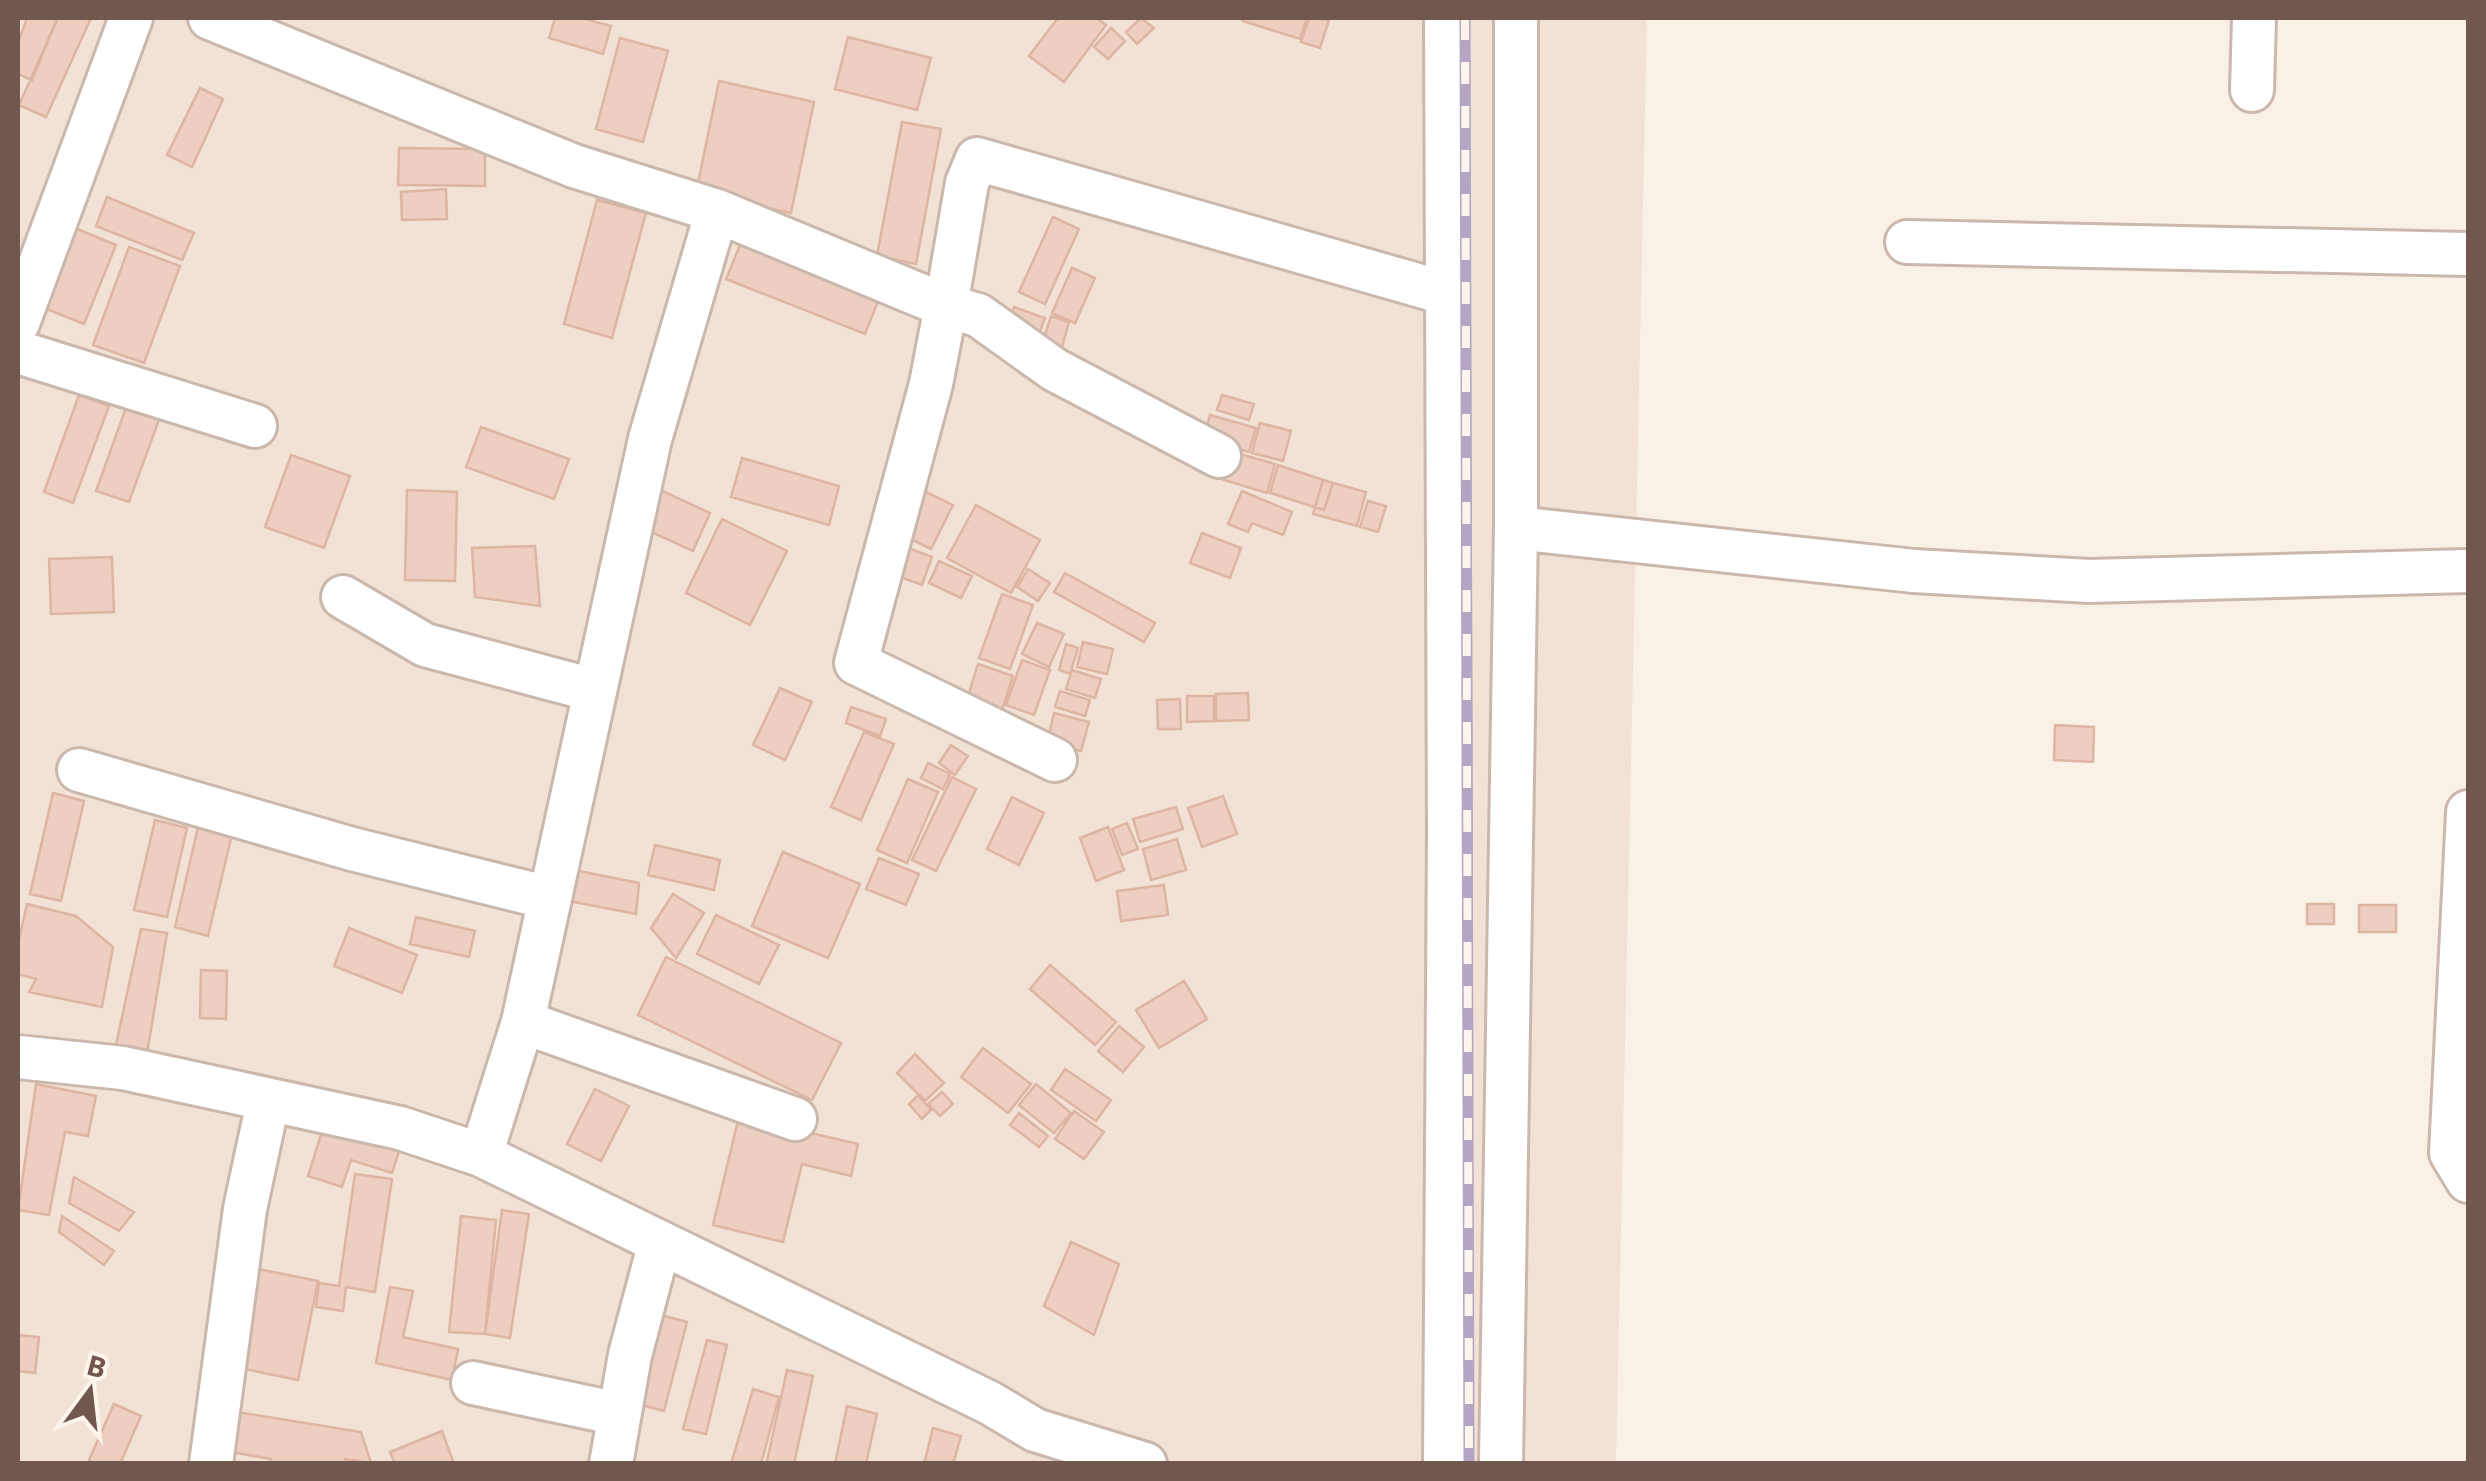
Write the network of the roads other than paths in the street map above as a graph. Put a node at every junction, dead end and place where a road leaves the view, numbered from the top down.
1 (131, 18) edge
2 (210, 18) edge
3 (1446, 18) edge
4 (1516, 18) edge
5 (2254, 18) edge
6 (2252, 90) dead end
7 (717, 211) junction
8 (1907, 242) dead end
9 (2468, 254) edge
10 (1445, 293) junction
11 (946, 306) junction
12 (18, 323) edge
13 (18, 352) edge
14 (255, 426) dead end
15 (1219, 456) dead end
16 (1516, 528) junction
17 (2468, 571) edge
18 (343, 597) dead end
19 (593, 690) junction
20 (1055, 760) dead end
21 (79, 770) dead end
22 (2468, 812) edge
23 (549, 898) junction
24 (523, 1022) junction
25 (18, 1057) edge
26 (268, 1102) junction
27 (796, 1119) dead end
28 (481, 1155) junction
29 (2468, 1181) edge
30 (660, 1242) junction
31 (473, 1383) dead end
32 (619, 1414) junction
33 (1030, 1447) edge
34 (211, 1464) edge
35 (611, 1464) edge
36 (1146, 1464) edge
37 (1445, 1464) edge
38 (1501, 1464) edge

1 - 12 street
2 - 7 street
3 - 10 street
4 - 16 street
5 - 6 street
7 - 11 street
7 - 19 street
8 - 9 street
10 - 11 street
10 - 37 street
11 - 15 street
11 - 20 street
13 - 14 street
16 - 17 street
16 - 38 street
18 - 19 street
19 - 23 street
21 - 23 street
22 - 29 street
23 - 24 street
24 - 27 street
24 - 28 street
25 - 26 street
26 - 28 street
26 - 34 street
28 - 30 street
30 - 32 street
30 - 33 street
31 - 32 street
32 - 35 street
33 - 36 street

